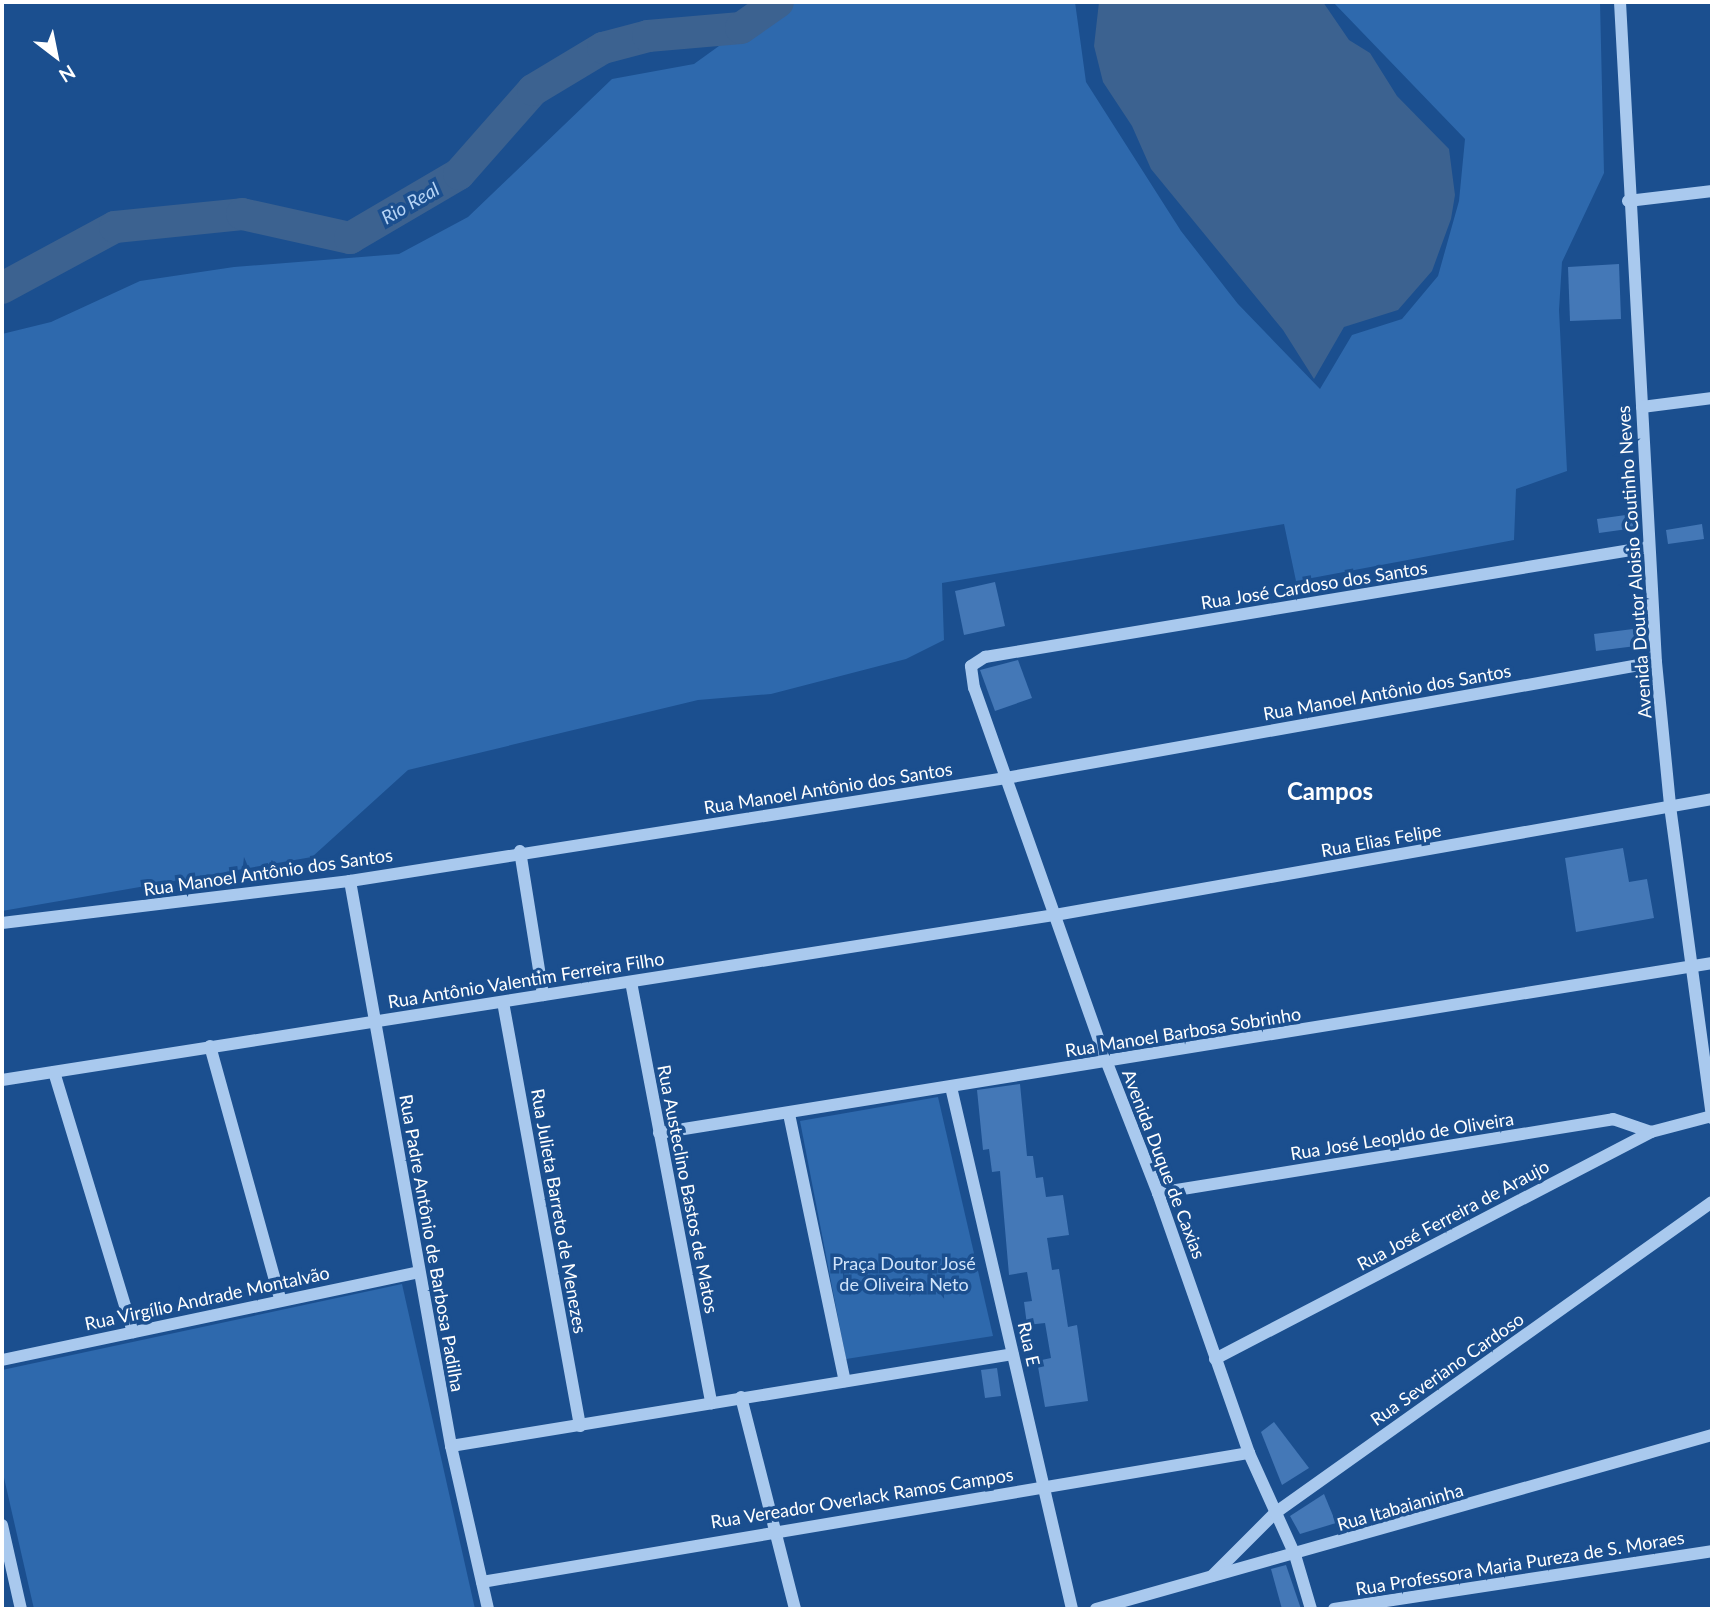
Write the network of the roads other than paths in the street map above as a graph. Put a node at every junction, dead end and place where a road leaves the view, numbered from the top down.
1 (1620, 2) edge
2 (1712, 191) edge
3 (1628, 201) junction
4 (1712, 398) edge
5 (1642, 407) junction
6 (1649, 547) junction
7 (985, 657) joint
8 (1656, 662) junction
9 (1006, 778) junction
10 (1712, 799) edge
11 (1670, 806) junction
12 (520, 852) junction
13 (350, 881) junction
14 (1055, 915) junction
15 (2, 923) edge
16 (1712, 963) edge
17 (1693, 966) junction
18 (631, 982) junction
19 (543, 995) junction
20 (503, 1002) junction
21 (373, 1021) junction
22 (210, 1046) junction
23 (1107, 1063) junction
24 (54, 1072) junction
25 (2, 1080) edge
26 (951, 1087) junction
27 (789, 1114) junction
28 (1712, 1117) edge
29 (1651, 1132) junction
30 (660, 1133) junction
31 (1158, 1193) junction
32 (1712, 1202) edge
33 (419, 1272) junction
34 (280, 1299) junction
35 (133, 1332) junction
36 (1013, 1354) junction
37 (1215, 1359) junction
38 (2, 1360) edge
39 (845, 1381) junction
40 (741, 1398) junction
41 (711, 1403) junction
42 (580, 1426) junction
43 (1712, 1435) edge
44 (452, 1446) junction
45 (1249, 1453) junction
46 (1046, 1486) junction
47 (1275, 1513) junction
48 (2, 1525) edge
49 (772, 1530) junction
50 (1712, 1551) edge
51 (1295, 1555) junction
52 (1211, 1576) junction
53 (482, 1582) junction
54 (21, 1609) edge
55 (488, 1609) edge
56 (795, 1609) edge
57 (1072, 1609) edge
58 (1096, 1609) edge
59 (1311, 1609) edge
60 (1334, 1609) edge

1 - 3 street, Avenida Doutor Aloisio Coutinho Neves
2 - 3 street
3 - 5 street, Avenida Doutor Aloisio Coutinho Neves
4 - 5 street
5 - 6 street, Avenida Doutor Aloisio Coutinho Neves
6 - 7 street, Rua José Cardoso dos Santos
6 - 8 street, Avenida Doutor Aloisio Coutinho Neves
7 - 9 street, Avenida Duque de Caxias
8 - 9 street, Rua Manoel Antônio dos Santos
8 - 11 street, Avenida Doutor Aloisio Coutinho Neves
9 - 12 street, Rua Manoel Antônio dos Santos
9 - 14 street, Avenida Duque de Caxias
10 - 11 street, Rua Elias Felipe
11 - 14 street, Rua Elias Felipe
11 - 17 street, Avenida Doutor Aloisio Coutinho Neves
12 - 13 street, Rua Manoel Antônio dos Santos
12 - 19 street
13 - 15 street, Rua Manoel Antônio dos Santos
13 - 21 street, Rua Padre Antônio de Barbosa Padilha
14 - 18 street, Rua Antônio Valentim Ferreira Filho
14 - 23 street, Avenida Duque de Caxias
16 - 17 street, Rua Manoel Barbosa Sobrinho
17 - 23 street, Rua Manoel Barbosa Sobrinho
17 - 28 street, Avenida Doutor Aloisio Coutinho Neves
18 - 19 street, Rua Antônio Valentim Ferreira Filho
18 - 30 street, Rua Austeclino Bastos de Matos
19 - 20 street, Rua Antônio Valentim Ferreira Filho
20 - 21 street, Rua Antônio Valentim Ferreira Filho
20 - 42 street, Rua Julieta Barreto de Menezes
21 - 22 street, Rua Antônio Valentim Ferreira Filho
21 - 33 street, Rua Padre Antônio de Barbosa Padilha
22 - 24 street, Rua Antônio Valentim Ferreira Filho
22 - 34 street
23 - 26 street, Rua Manoel Barbosa Sobrinho
23 - 31 street, Avenida Duque de Caxias
24 - 25 street, Rua Antônio Valentim Ferreira Filho
24 - 35 street
26 - 27 street, Rua Manoel Barbosa Sobrinho
26 - 36 street, Rua E
27 - 30 street, Rua Manoel Barbosa Sobrinho
27 - 39 street
28 - 29 street, Rua José Ferreira de Araujo
29 - 31 street, Rua José Leopldo de Oliveira
29 - 37 street, Rua José Ferreira de Araujo
30 - 41 street, Rua Austeclino Bastos de Matos
31 - 37 street, Avenida Duque de Caxias
32 - 47 street, Rua Severiano Cardoso
33 - 34 street, Rua Virgílio Andrade Montalvão
33 - 44 street, Rua Padre Antônio de Barbosa Padilha
34 - 35 street, Rua Virgílio Andrade Montalvão
35 - 38 street, Rua Virgílio Andrade Montalvão
36 - 39 street
36 - 46 street, Rua E
37 - 45 street, Avenida Duque de Caxias
39 - 40 street
40 - 41 street
40 - 49 street
41 - 42 street
42 - 44 street
43 - 51 street, Rua Itabaianinha
44 - 53 street, Rua Padre Antônio de Barbosa Padilha
45 - 46 street, Rua Vereador Overlack Ramos Campos
45 - 47 street, Avenida Duque de Caxias
46 - 49 street, Rua Vereador Overlack Ramos Campos
46 - 57 street, Rua E
47 - 51 street, Avenida Duque de Caxias
47 - 52 street, Rua Severiano Cardoso
48 - 54 street
49 - 53 street, Rua Vereador Overlack Ramos Campos
49 - 56 street
50 - 60 street, Rua Professora Maria Pureza de S. Moraes
51 - 52 street, Rua Itabaianinha
51 - 59 street, Avenida Duque de Caxias
52 - 58 street, Rua Itabaianinha
53 - 55 street, Rua Padre Antônio de Barbosa Padilha

